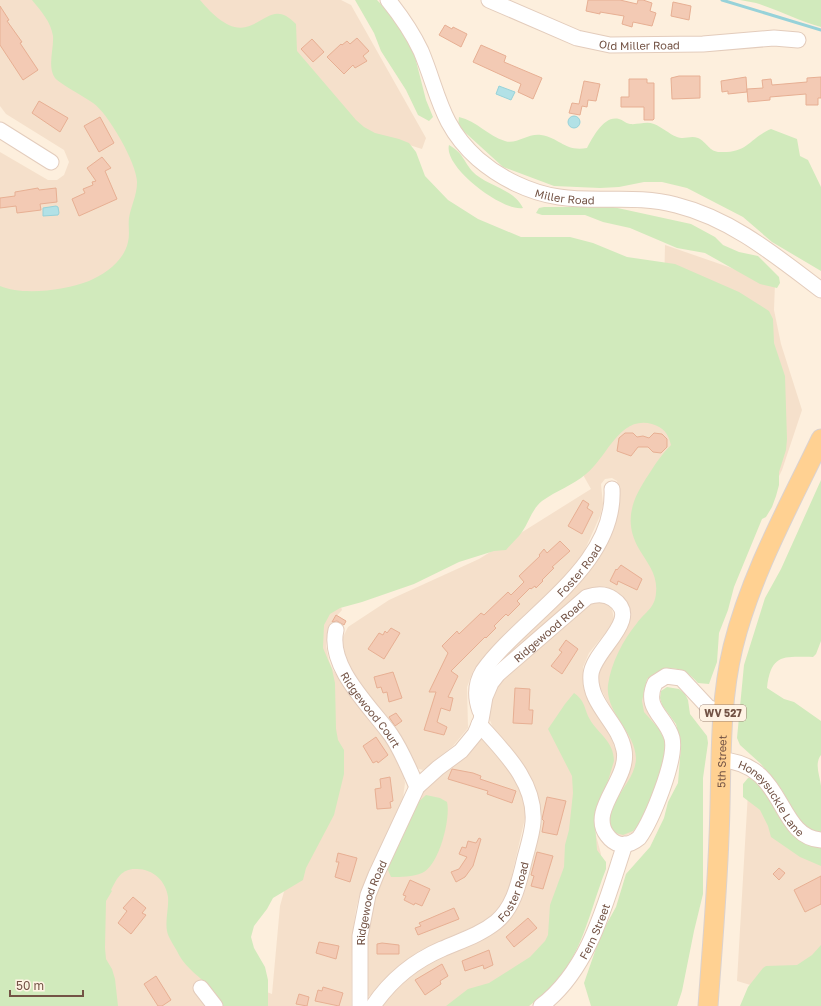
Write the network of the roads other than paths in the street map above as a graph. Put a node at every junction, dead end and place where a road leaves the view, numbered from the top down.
1 (388, 0) edge
2 (489, 0) edge
3 (798, 40) dead end
4 (0, 130) edge
5 (51, 162) dead end
6 (821, 290) edge
7 (821, 439) edge
8 (612, 489) dead end
9 (336, 630) dead end
10 (723, 714) junction
11 (480, 720) junction
12 (721, 760) junction
13 (417, 787) junction
14 (821, 840) edge
15 (625, 844) junction
16 (201, 988) dead end
17 (215, 1006) edge
18 (360, 1006) edge
19 (373, 1006) edge
20 (542, 1006) edge
21 (708, 1006) edge

1 - 6 street, Miller Road
2 - 3 street, Old Miller Road
4 - 5 street
7 - 10 main road, 5th Street / WV 527
8 - 11 street, Foster Road
9 - 13 street, Ridgewood Court
10 - 12 main road, 5th Street / WV 527
10 - 15 street
11 - 13 street, Ridgewood Road
11 - 15 street, Ridgewood Road
11 - 19 street, Foster Road
12 - 14 street, Honeysuckle Lane
12 - 21 main road, 5th Street / WV 527
13 - 18 street, Ridgewood Road
15 - 20 street, Fern Street
16 - 17 street

